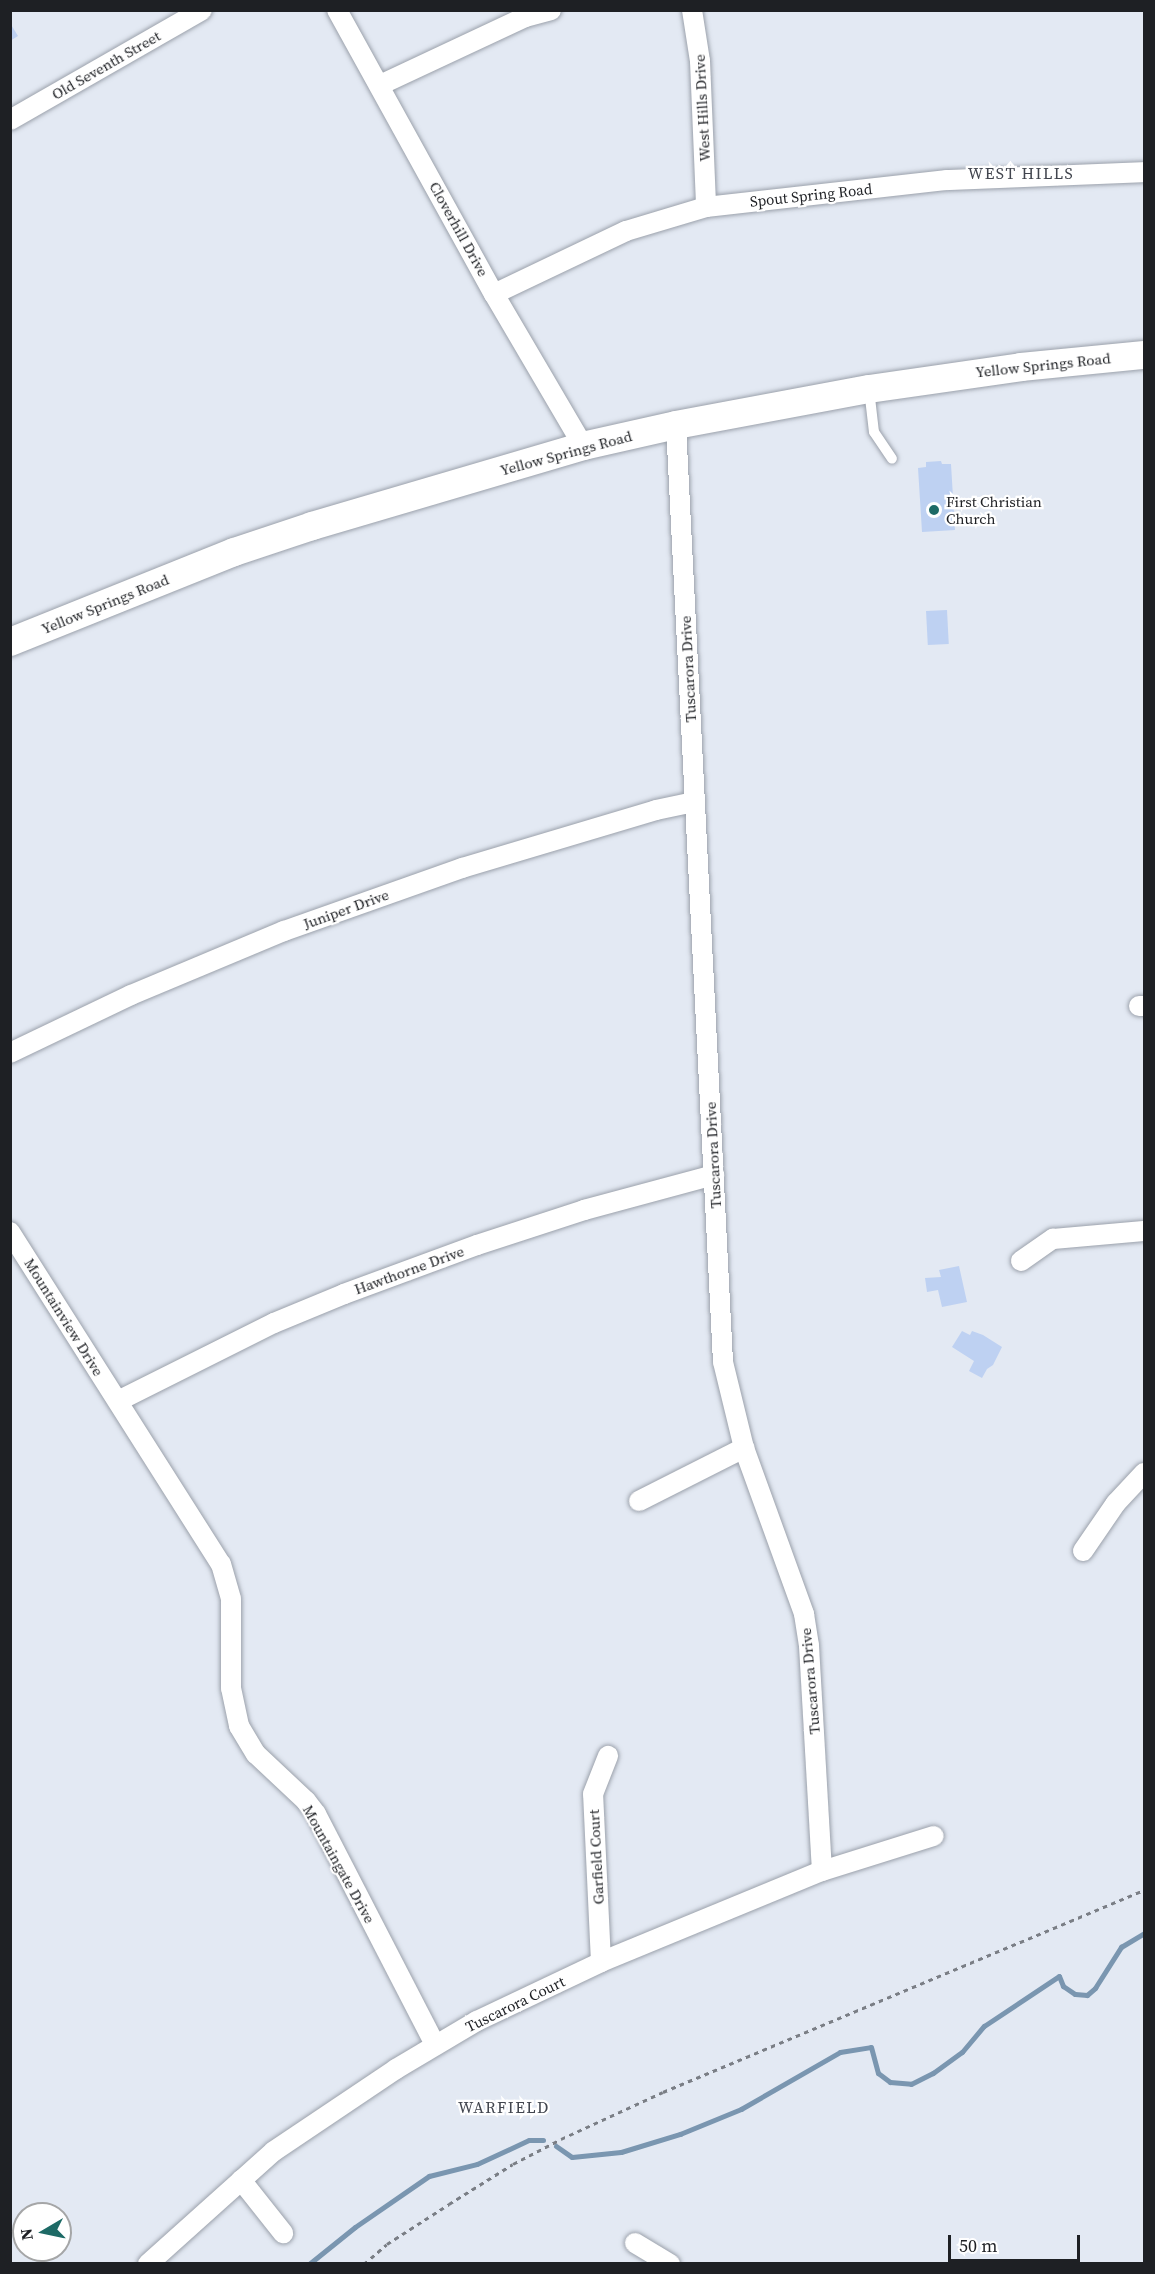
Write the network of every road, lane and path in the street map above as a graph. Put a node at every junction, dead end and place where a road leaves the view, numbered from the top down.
1 (202, 10) edge
2 (337, 10) edge
3 (551, 10) edge
4 (692, 10) edge
5 (380, 86) junction
6 (10, 120) edge
7 (1144, 172) edge
8 (706, 207) junction
9 (494, 294) junction
10 (1144, 355) edge
11 (869, 389) junction
12 (676, 425) junction
13 (583, 446) junction
14 (892, 459) dead end
15 (10, 642) edge
16 (694, 802) junction
17 (10, 1053) edge
18 (714, 1175) junction
19 (1144, 1231) edge
20 (10, 1232) edge
21 (1021, 1261) dead end
22 (118, 1401) junction
23 (744, 1448) junction
24 (1144, 1473) edge
25 (639, 1501) dead end
26 (1083, 1551) dead end
27 (608, 1756) dead end
28 (934, 1836) dead end
29 (822, 1871) junction
30 (1144, 1890) edge
31 (601, 1962) junction
32 (435, 2045) junction
33 (241, 2180) junction
34 (283, 2233) dead end
35 (635, 2243) dead end
36 (148, 2264) edge
37 (364, 2264) edge
38 (670, 2264) edge

1 - 6 street, Old Seventh Street
2 - 5 street, Cloverhill Drive
3 - 5 street
4 - 8 street, West Hills Drive
5 - 9 street, Cloverhill Drive
7 - 8 street, Spout Spring Road
8 - 9 street, Spout Spring Road
9 - 13 street, Cloverhill Drive
10 - 11 main road, Yellow Springs Road
11 - 12 main road, Yellow Springs Road
11 - 14 lane
12 - 13 main road, Yellow Springs Road
12 - 16 street, Tuscarora Drive
13 - 15 main road, Yellow Springs Road
16 - 17 street, Juniper Drive
16 - 18 street, Tuscarora Drive
18 - 22 street, Hawthorne Drive
18 - 23 street, Tuscarora Drive
19 - 21 street
20 - 22 street, Mountainview Drive
22 - 32 street, Mountaingate Drive
23 - 25 street
23 - 29 street, Tuscarora Drive
24 - 26 street
27 - 31 street, Garfield Court
28 - 29 street, Tuscarora Court
29 - 31 street, Tuscarora Court
30 - 37 path
31 - 32 street, Tuscarora Court
32 - 33 street, Tuscarora Court
33 - 34 street
33 - 36 street, Tuscarora Court
35 - 38 street

